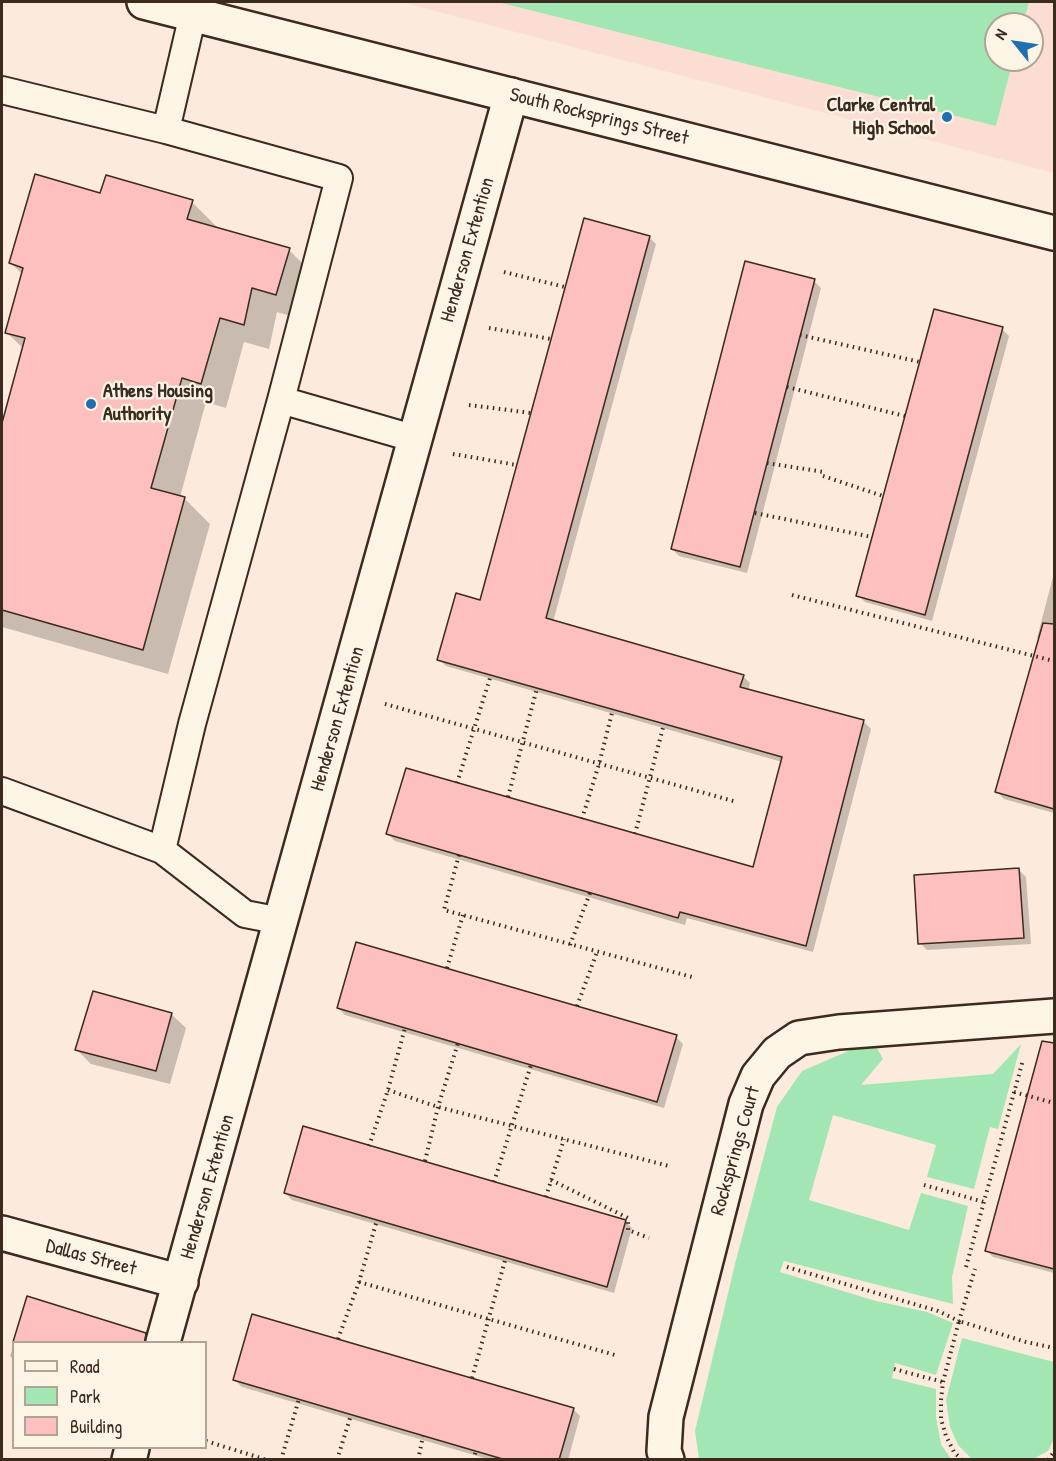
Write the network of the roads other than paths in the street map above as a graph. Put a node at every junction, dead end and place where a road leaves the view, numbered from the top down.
1 (144, 2) edge
2 (193, 15) junction
3 (2, 90) edge
4 (511, 94) junction
5 (166, 130) junction
6 (1054, 233) edge
7 (281, 400) junction
8 (416, 440) junction
9 (2, 791) edge
10 (162, 850) junction
11 (281, 921) junction
12 (1044, 1017) edge
13 (2, 1233) edge
14 (181, 1282) junction
15 (164, 1341) edge
16 (667, 1460) edge

1 - 2 street, South Rocksprings Street
2 - 4 street, South Rocksprings Street
2 - 5 lane
3 - 5 lane
4 - 6 street, South Rocksprings Street
4 - 8 street, Henderson Extention
5 - 7 lane
7 - 8 lane
7 - 10 lane
8 - 11 street, Henderson Extention
9 - 10 lane
10 - 11 lane
11 - 14 street, Henderson Extention
12 - 16 street, Rocksprings Court
13 - 14 street, Dallas Street
14 - 15 street, Henderson Extention

